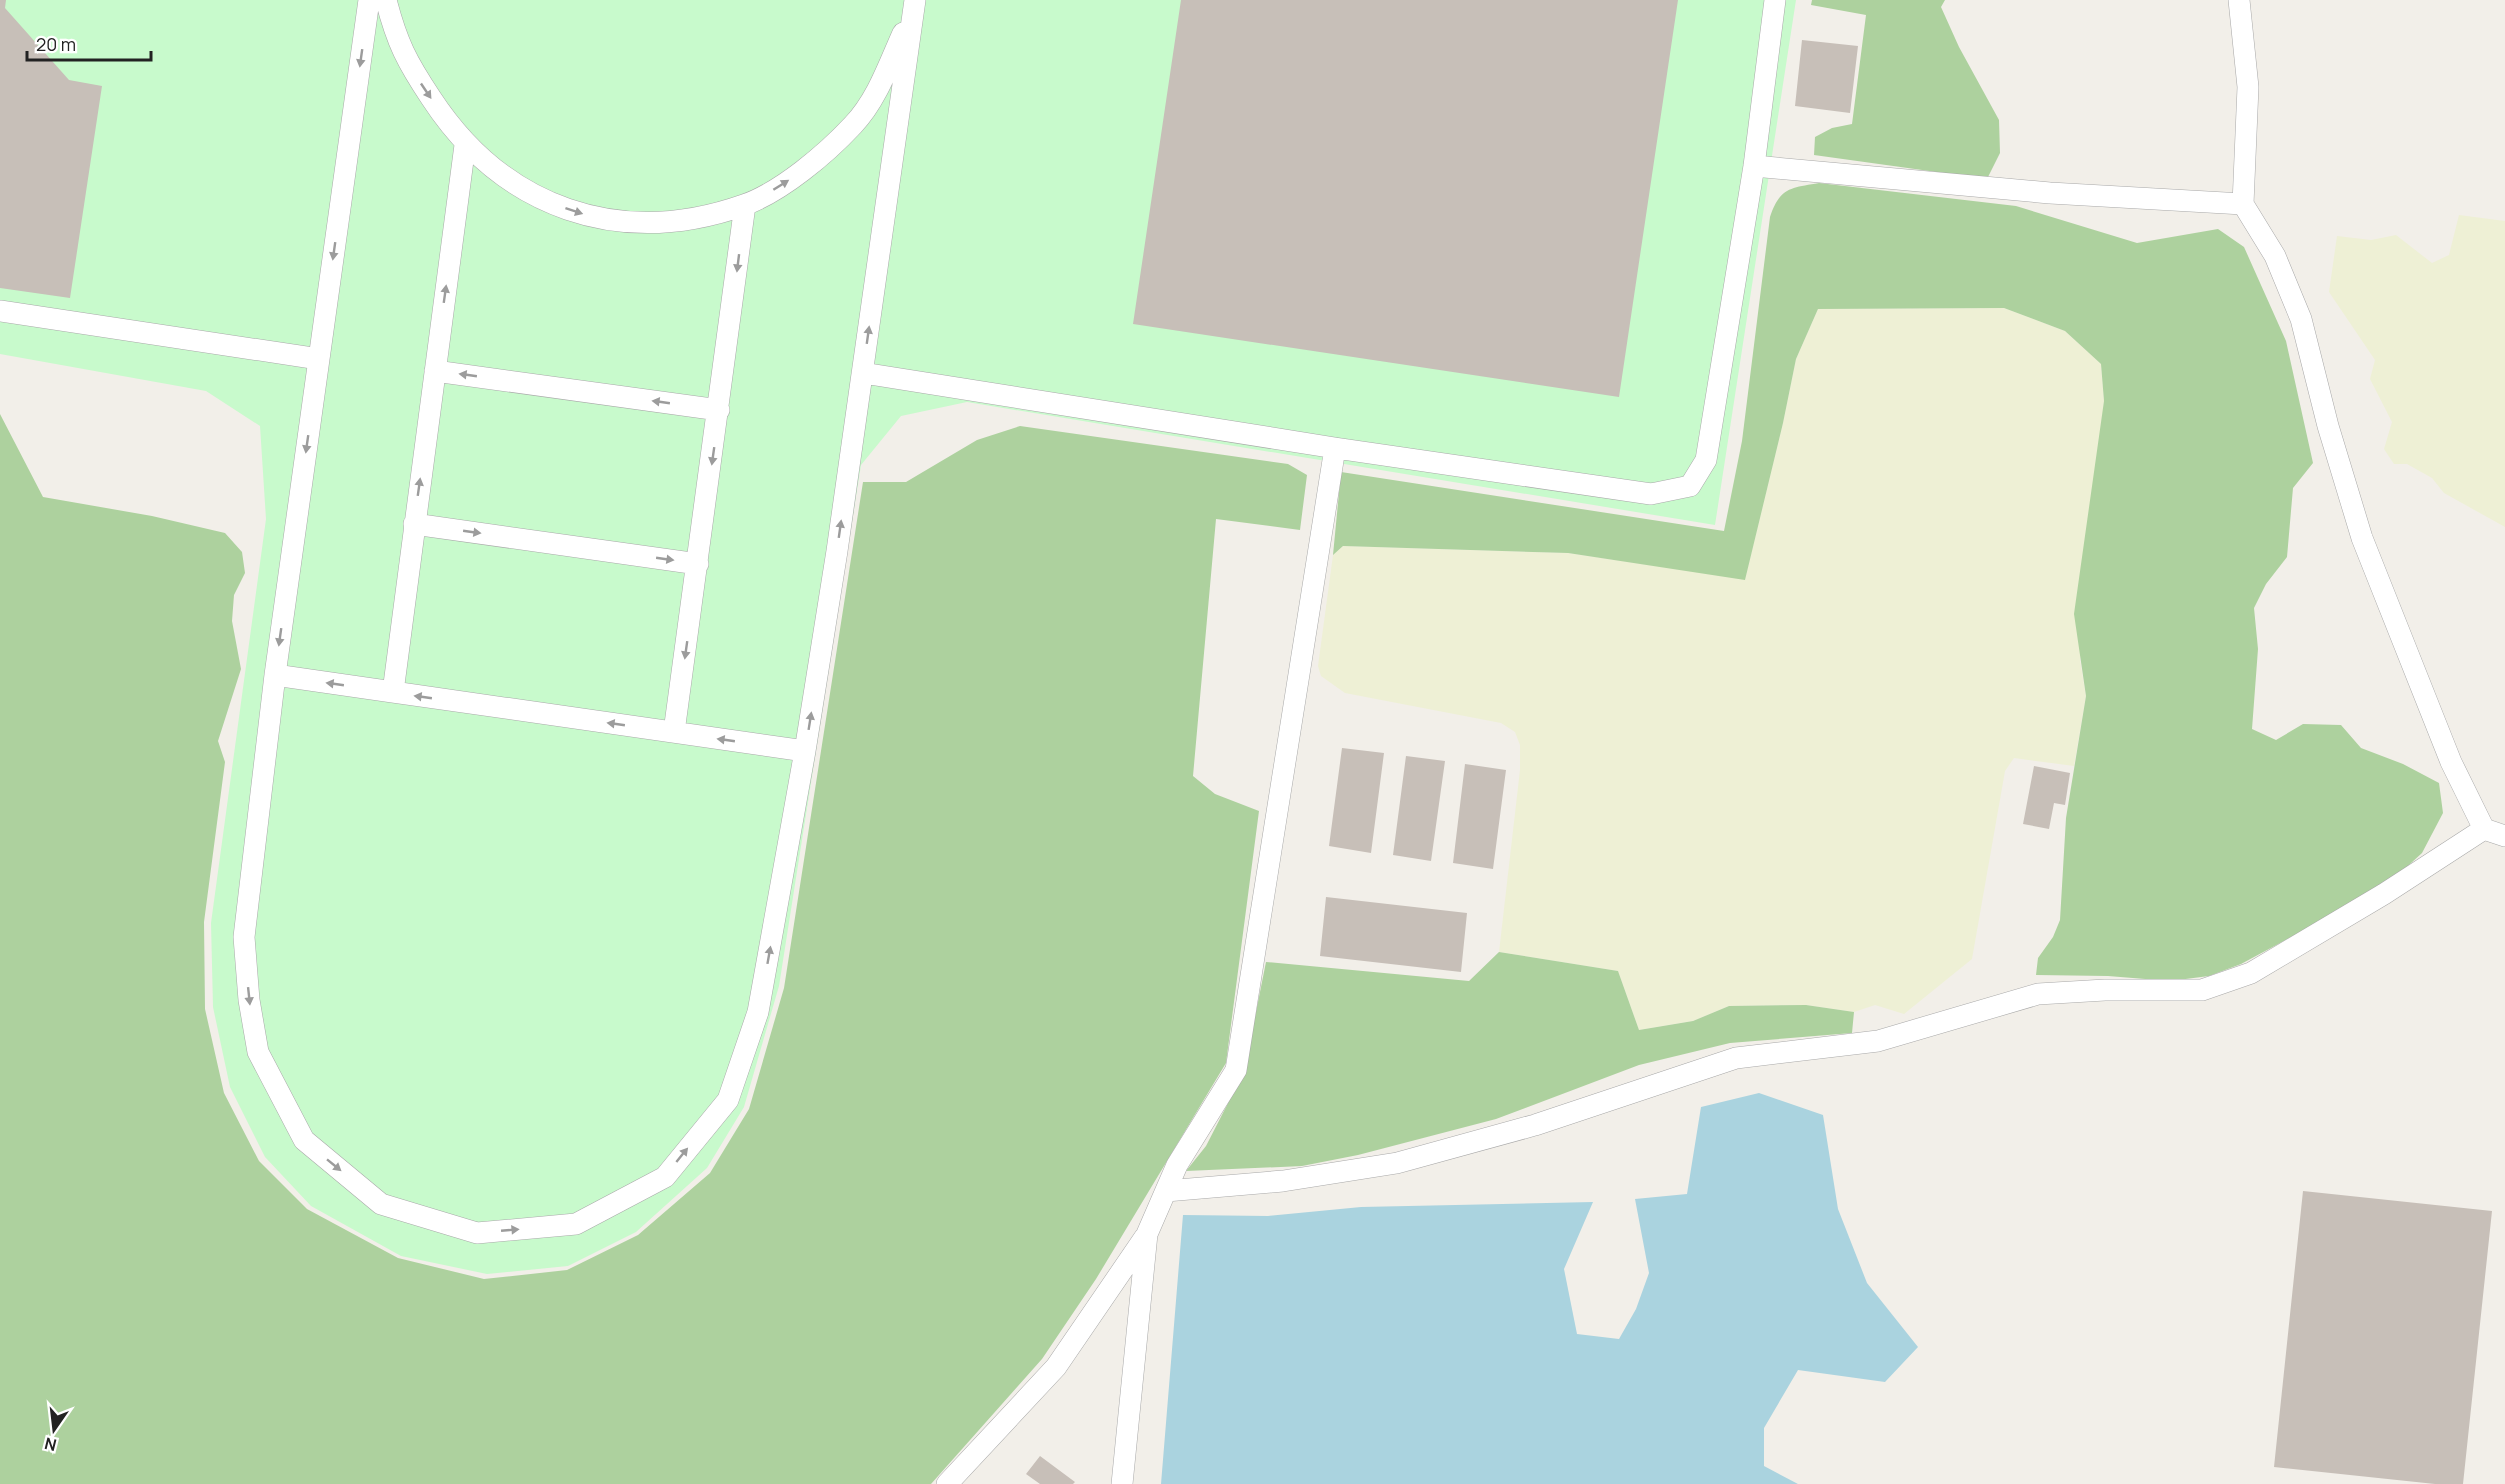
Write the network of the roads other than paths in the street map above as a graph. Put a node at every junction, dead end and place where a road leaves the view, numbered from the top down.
1 (369, 0) edge
2 (386, 0) edge
3 (1775, 0) edge
4 (2239, 0) edge
5 (913, 4) edge
6 (465, 145) junction
7 (1754, 166) junction
8 (2243, 204) junction
9 (745, 205) junction
10 (0, 311) edge
11 (319, 359) junction
12 (435, 370) junction
13 (863, 373) junction
14 (719, 410) junction
15 (1335, 448) junction
16 (414, 524) junction
17 (698, 564) junction
18 (275, 675) junction
19 (393, 692) junction
20 (674, 732) junction
21 (805, 751) junction
22 (2484, 829) junction
23 (2505, 836) edge
24 (1166, 1191) junction
25 (1147, 1234) junction
26 (947, 1484) edge
27 (1122, 1484) edge

1 -> 11 lane
2 -> 6 lane
3 - 7 lane
4 - 8 lane
9 -> 5 lane
13 -> 5 lane
6 -> 9 lane
12 -> 6 lane
7 - 8 lane
7 - 15 lane
8 - 22 lane
9 -> 14 lane
10 - 11 lane
11 -> 18 lane
14 -> 12 lane
16 -> 12 lane
13 - 15 lane
21 -> 13 lane
14 -> 17 lane
15 - 24 lane
16 -> 17 lane
16 - 19 lane
17 -> 20 lane
19 -> 18 lane
18 -> 21 lane
20 -> 19 lane
21 -> 20 lane
22 - 23 lane
22 - 24 lane
24 - 25 lane
25 - 26 lane
25 - 27 lane

